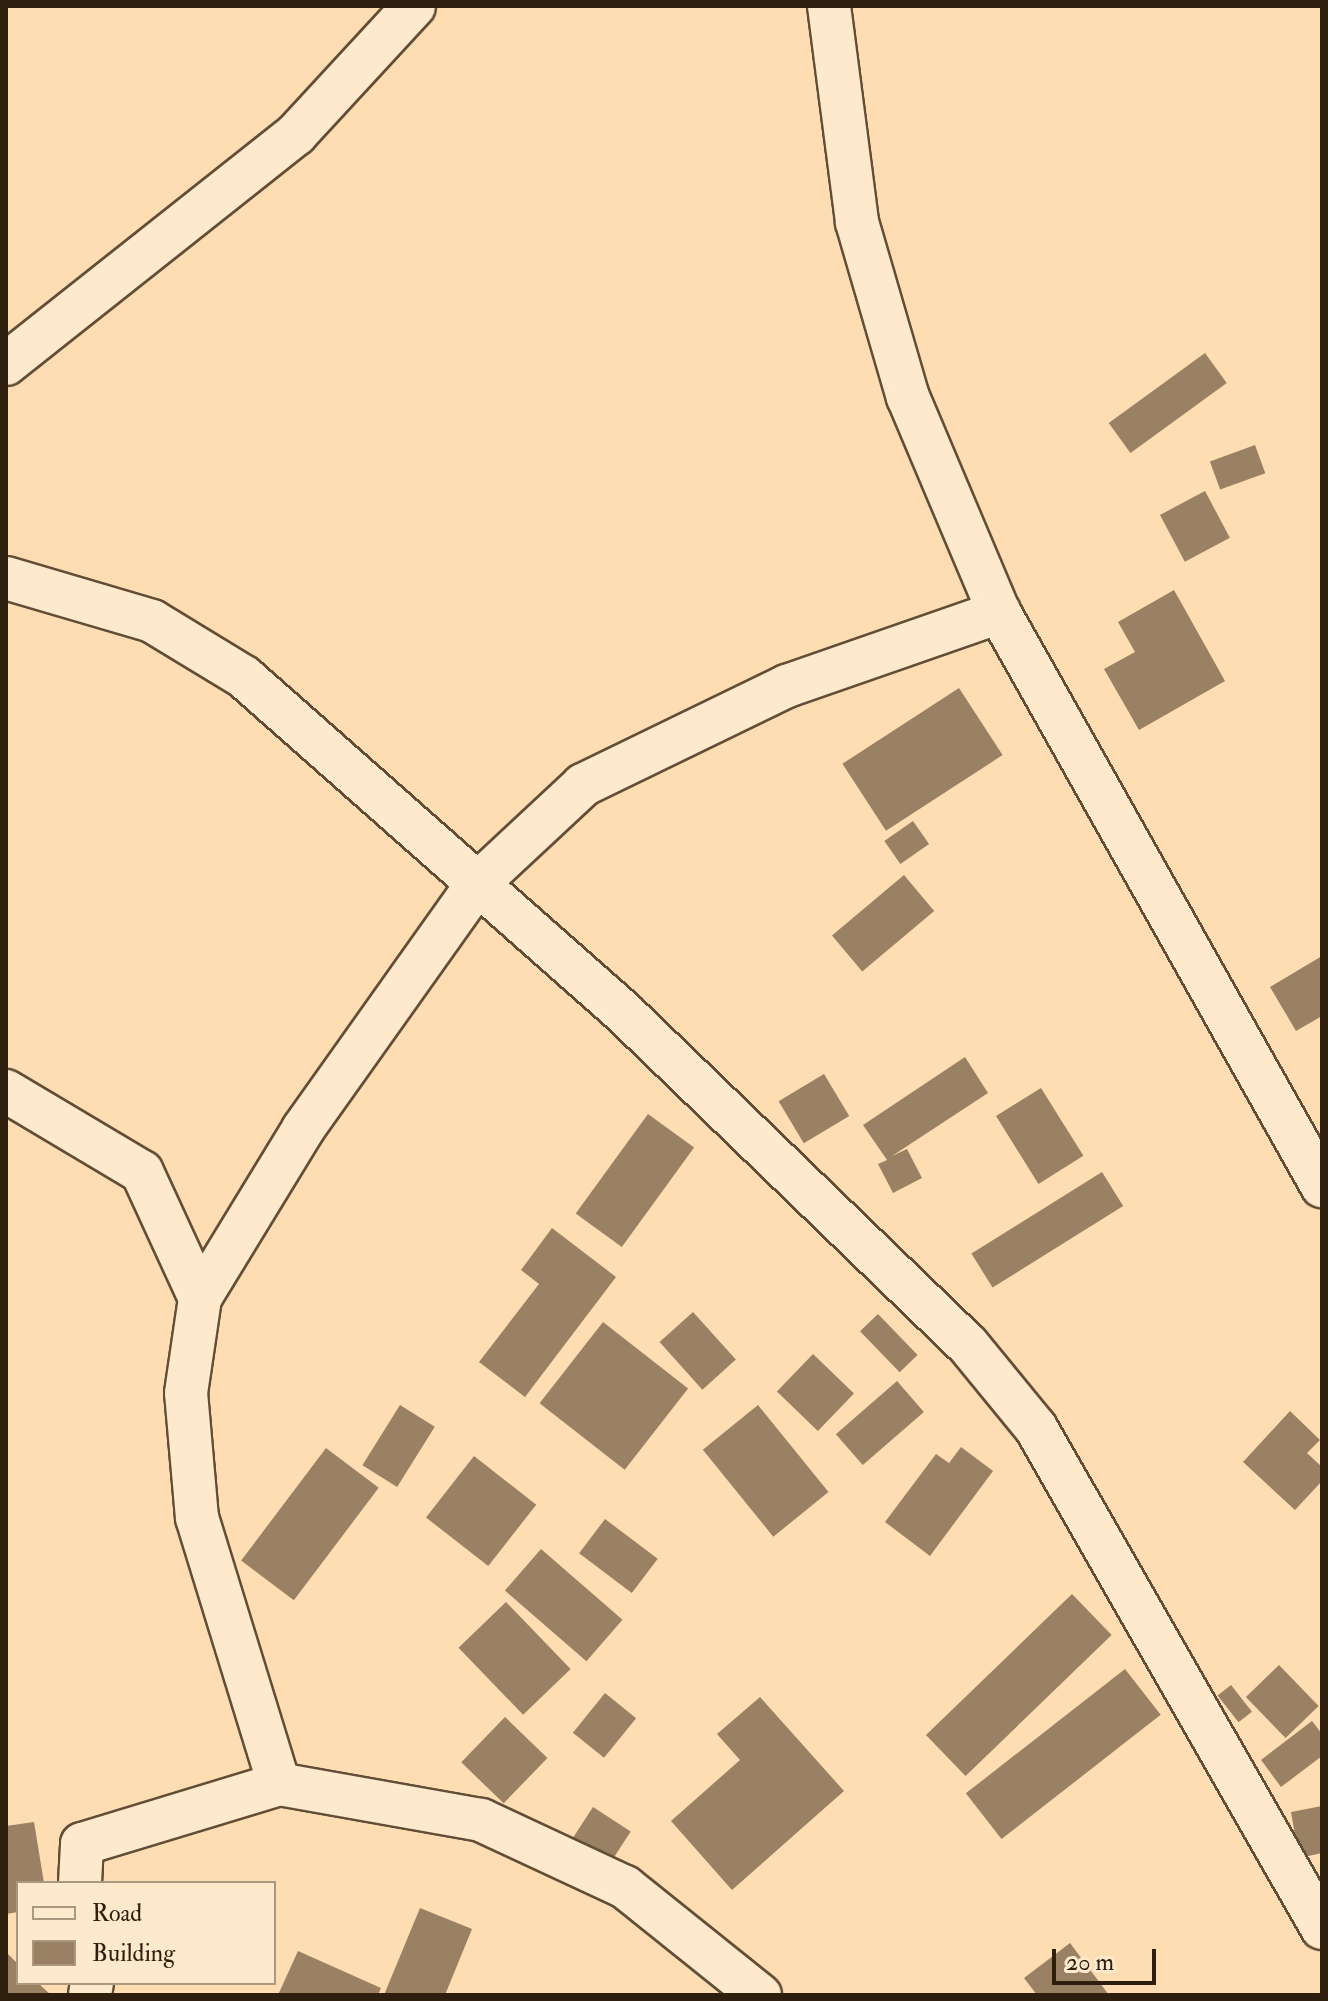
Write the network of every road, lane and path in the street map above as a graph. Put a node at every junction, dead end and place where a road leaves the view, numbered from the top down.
1 (414, 6) edge
2 (829, 6) edge
3 (6, 364) edge
4 (6, 578) edge
5 (999, 612) junction
6 (477, 884) junction
7 (6, 1091) edge
8 (1322, 1186) edge
9 (200, 1298) junction
10 (279, 1784) junction
11 (80, 1881) edge
12 (1322, 1928) edge
13 (760, 1995) edge

1 - 3 street
2 - 5 street
4 - 6 street
5 - 6 street
5 - 8 street
6 - 9 street
6 - 12 street
7 - 9 street
9 - 10 street
10 - 11 street
10 - 13 street

